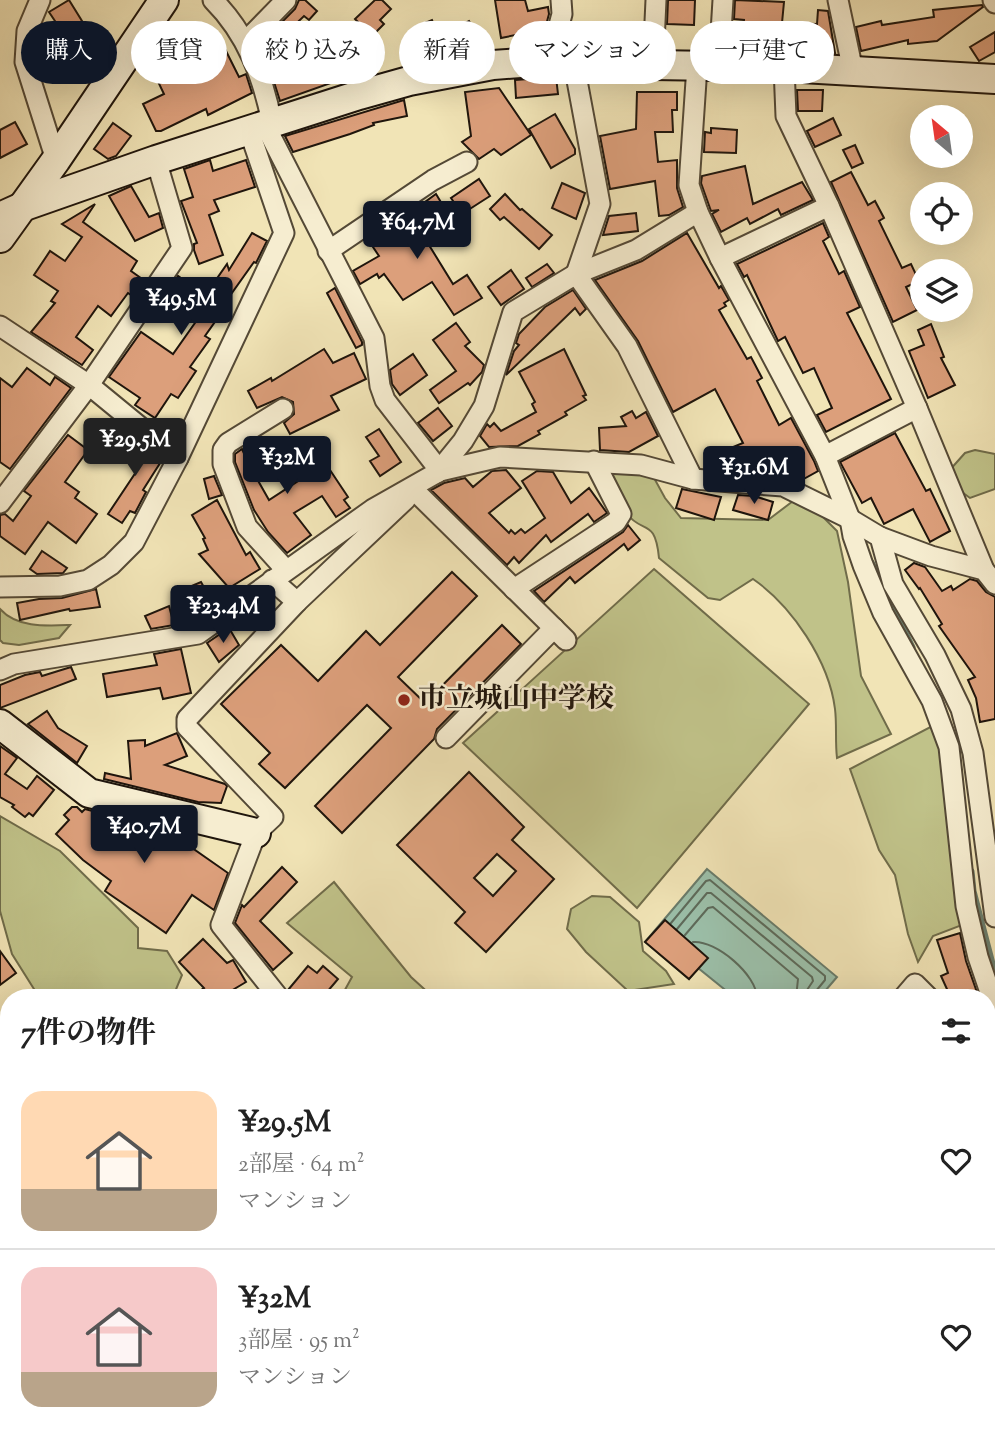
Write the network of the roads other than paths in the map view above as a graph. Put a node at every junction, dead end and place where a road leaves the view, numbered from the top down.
1 (40, 0) edge
2 (164, 0) edge
3 (213, 0) edge
4 (285, 0) edge
5 (561, 0) edge
6 (656, 0) edge
7 (723, 0) edge
8 (838, 0) edge
9 (265, 21) edge
10 (562, 21) edge
11 (655, 21) edge
12 (718, 21) edge
13 (241, 37) edge
14 (509, 64) edge
15 (834, 70) edge
16 (853, 71) junction
17 (995, 79) edge
18 (264, 84) edge
19 (568, 84) edge
20 (705, 84) edge
21 (785, 84) edge
22 (262, 126) junction
23 (56, 160) junction
24 (156, 160) junction
25 (467, 162) dead end
26 (829, 206) junction
27 (11, 212) edge
28 (698, 212) junction
29 (0, 238) edge
30 (328, 251) junction
31 (720, 258) junction
32 (576, 274) junction
33 (0, 326) edge
34 (89, 386) junction
35 (917, 408) junction
36 (283, 409) dead end
37 (825, 456) junction
38 (178, 458) junction
39 (594, 461) junction
40 (440, 471) junction
41 (693, 479) junction
42 (415, 491) junction
43 (0, 503) edge
44 (850, 519) junction
45 (880, 537) junction
46 (279, 575) junction
47 (989, 577) edge
48 (0, 587) edge
49 (514, 589) junction
50 (297, 602) junction
51 (0, 670) edge
52 (0, 724) edge
53 (446, 738) dead end
54 (981, 812) junction
55 (956, 814) junction
56 (256, 833) junction
57 (993, 880) edge
58 (995, 917) edge
59 (272, 989) edge
60 (989, 989) edge

1 - 23 street
2 - 23 street
3 - 13 street
4 - 9 street
5 - 10 street
6 - 11 street
7 - 12 street
8 - 16 street
14 - 22 street
15 - 16 street
16 - 17 street
18 - 22 street
19 - 32 street
20 - 28 street
21 - 26 street
22 - 24 street
22 - 30 street
22 - 38 street
23 - 27 street
24 - 27 street
24 - 34 street
25 - 30 street
26 - 31 street
26 - 35 street
27 - 29 street
28 - 31 street
28 - 32 street
30 - 40 street
31 - 37 street
32 - 40 street
32 - 41 street
33 - 34 street
34 - 38 street
34 - 43 street
35 - 37 street
35 - 47 street
36 - 46 street
37 - 44 street
38 - 48 street
39 - 40 street
39 - 41 street
39 - 49 street
40 - 42 street
40 - 46 street
41 - 44 street
42 - 49 street
42 - 50 street
44 - 45 street
44 - 55 street
45 - 47 street
45 - 54 street
46 - 50 street
46 - 51 street
49 - 53 street
50 - 56 street
52 - 56 street
54 - 55 street
54 - 57 street
55 - 60 street
56 - 59 street
57 - 58 street

